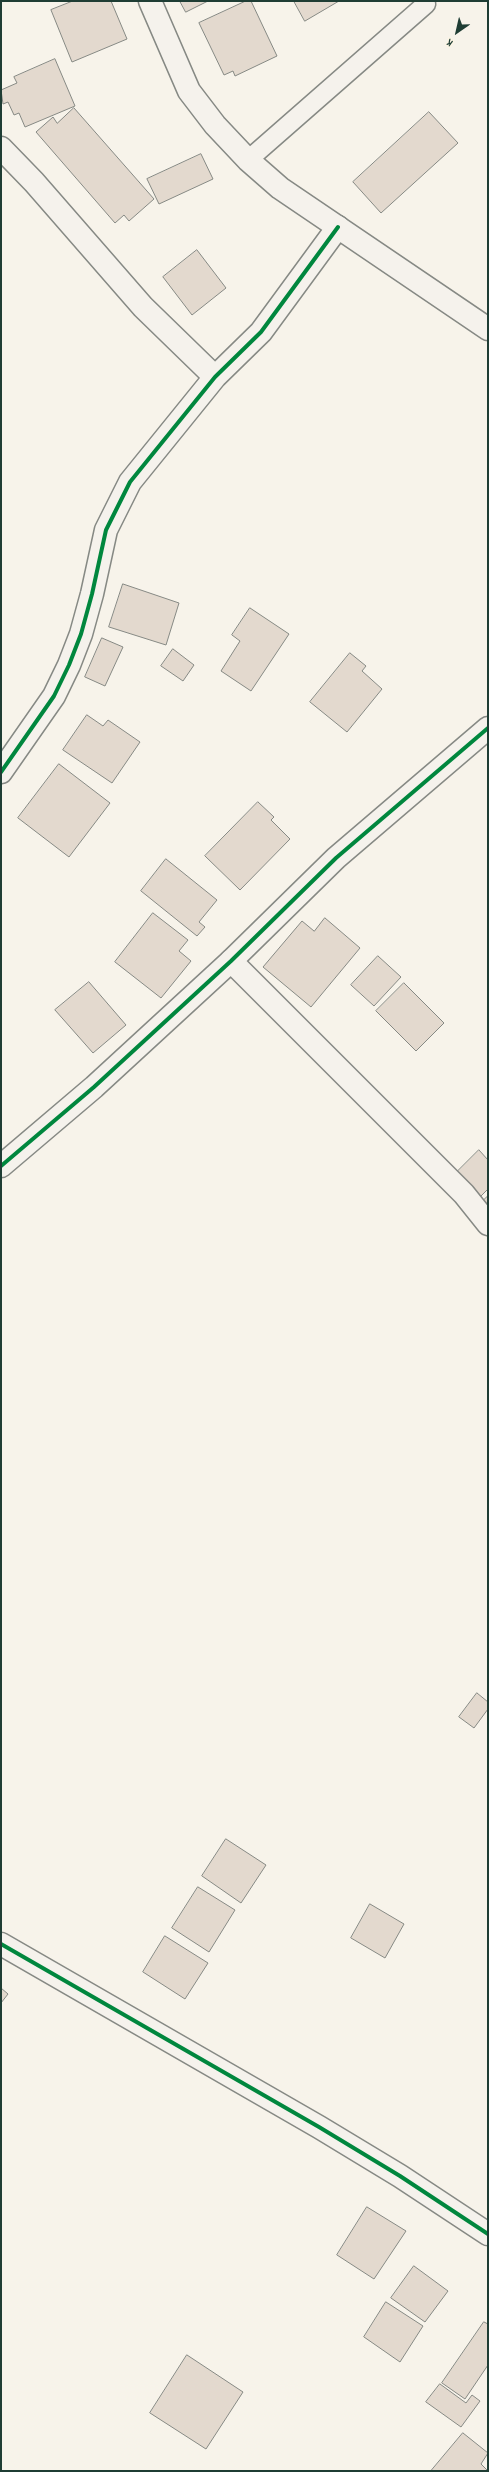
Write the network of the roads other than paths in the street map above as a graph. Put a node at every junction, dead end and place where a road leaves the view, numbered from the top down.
1 (150, 1) edge
2 (424, 1) edge
3 (1, 148) edge
4 (248, 160) junction
5 (338, 227) junction
6 (488, 329) edge
7 (215, 377) junction
8 (488, 728) edge
9 (1, 772) edge
10 (231, 961) junction
11 (1, 1166) edge
12 (488, 1224) edge
13 (1, 1944) edge
14 (488, 2234) edge

1 - 4 street
2 - 4 lane
3 - 7 street
4 - 5 street
5 - 6 street
5 - 7 street
7 - 9 street
8 - 10 street
10 - 11 street
10 - 12 street
13 - 14 street

